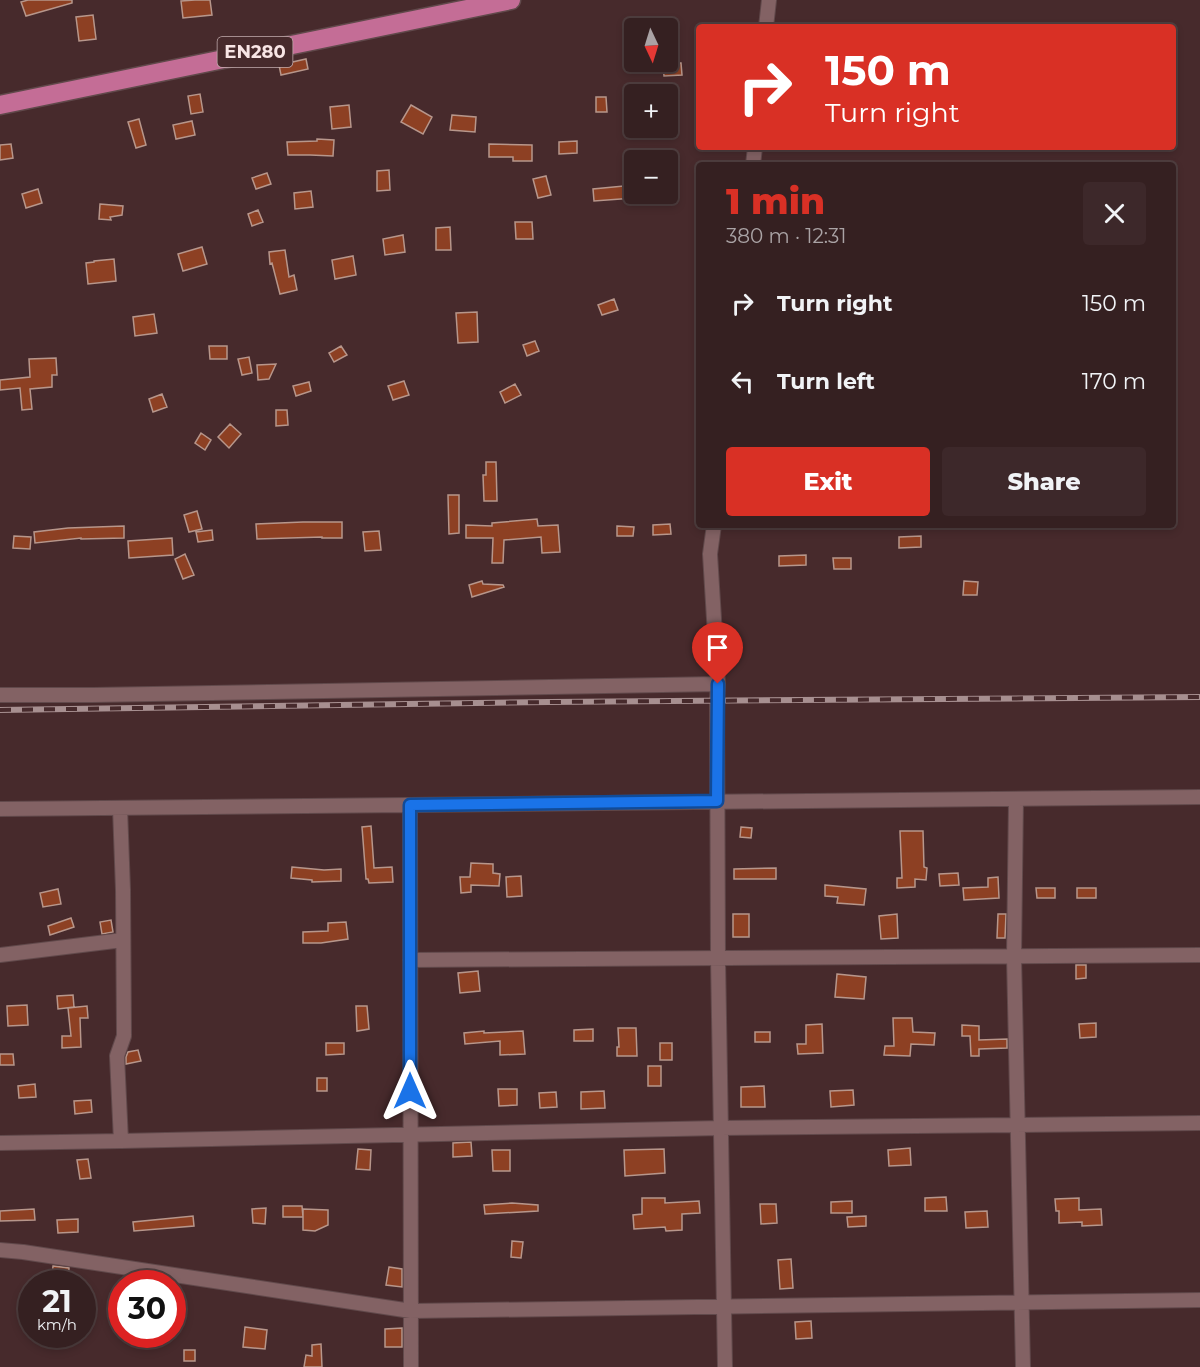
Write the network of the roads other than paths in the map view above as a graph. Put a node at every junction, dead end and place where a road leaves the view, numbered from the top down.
1 (511, 0) edge
2 (769, 0) edge
3 (766, 24) edge
4 (0, 105) edge
5 (714, 528) edge
6 (718, 684) junction
7 (0, 695) edge
8 (1200, 797) edge
9 (1016, 799) junction
10 (717, 801) junction
11 (410, 805) junction
12 (120, 808) junction
13 (0, 809) edge
14 (123, 940) junction
15 (0, 955) edge
16 (1200, 955) edge
17 (1014, 957) junction
18 (718, 959) junction
19 (410, 960) junction
20 (1200, 1123) edge
21 (1018, 1125) junction
22 (721, 1128) junction
23 (410, 1135) junction
24 (121, 1141) junction
25 (0, 1143) edge
26 (0, 1250) edge
27 (1200, 1300) edge
28 (1022, 1302) junction
29 (725, 1307) junction
30 (411, 1311) junction
31 (411, 1367) edge
32 (726, 1367) edge
33 (1023, 1367) edge

1 - 4 main road, EN280
2 - 3 street
5 - 6 street
6 - 7 street
6 - 10 street
8 - 9 street
9 - 10 street
9 - 17 street
10 - 11 street
10 - 18 street
11 - 12 street
11 - 19 street
12 - 13 street
12 - 14 street
14 - 15 street
14 - 24 street
16 - 17 street
17 - 18 street
17 - 21 street
18 - 19 street
18 - 22 street
19 - 23 street
20 - 21 street
21 - 22 street
21 - 28 street
22 - 23 street
22 - 29 street
23 - 24 street
23 - 30 street
24 - 25 street
26 - 30 street
27 - 28 street
28 - 29 street
28 - 33 street
29 - 30 street
29 - 32 street
30 - 31 street

